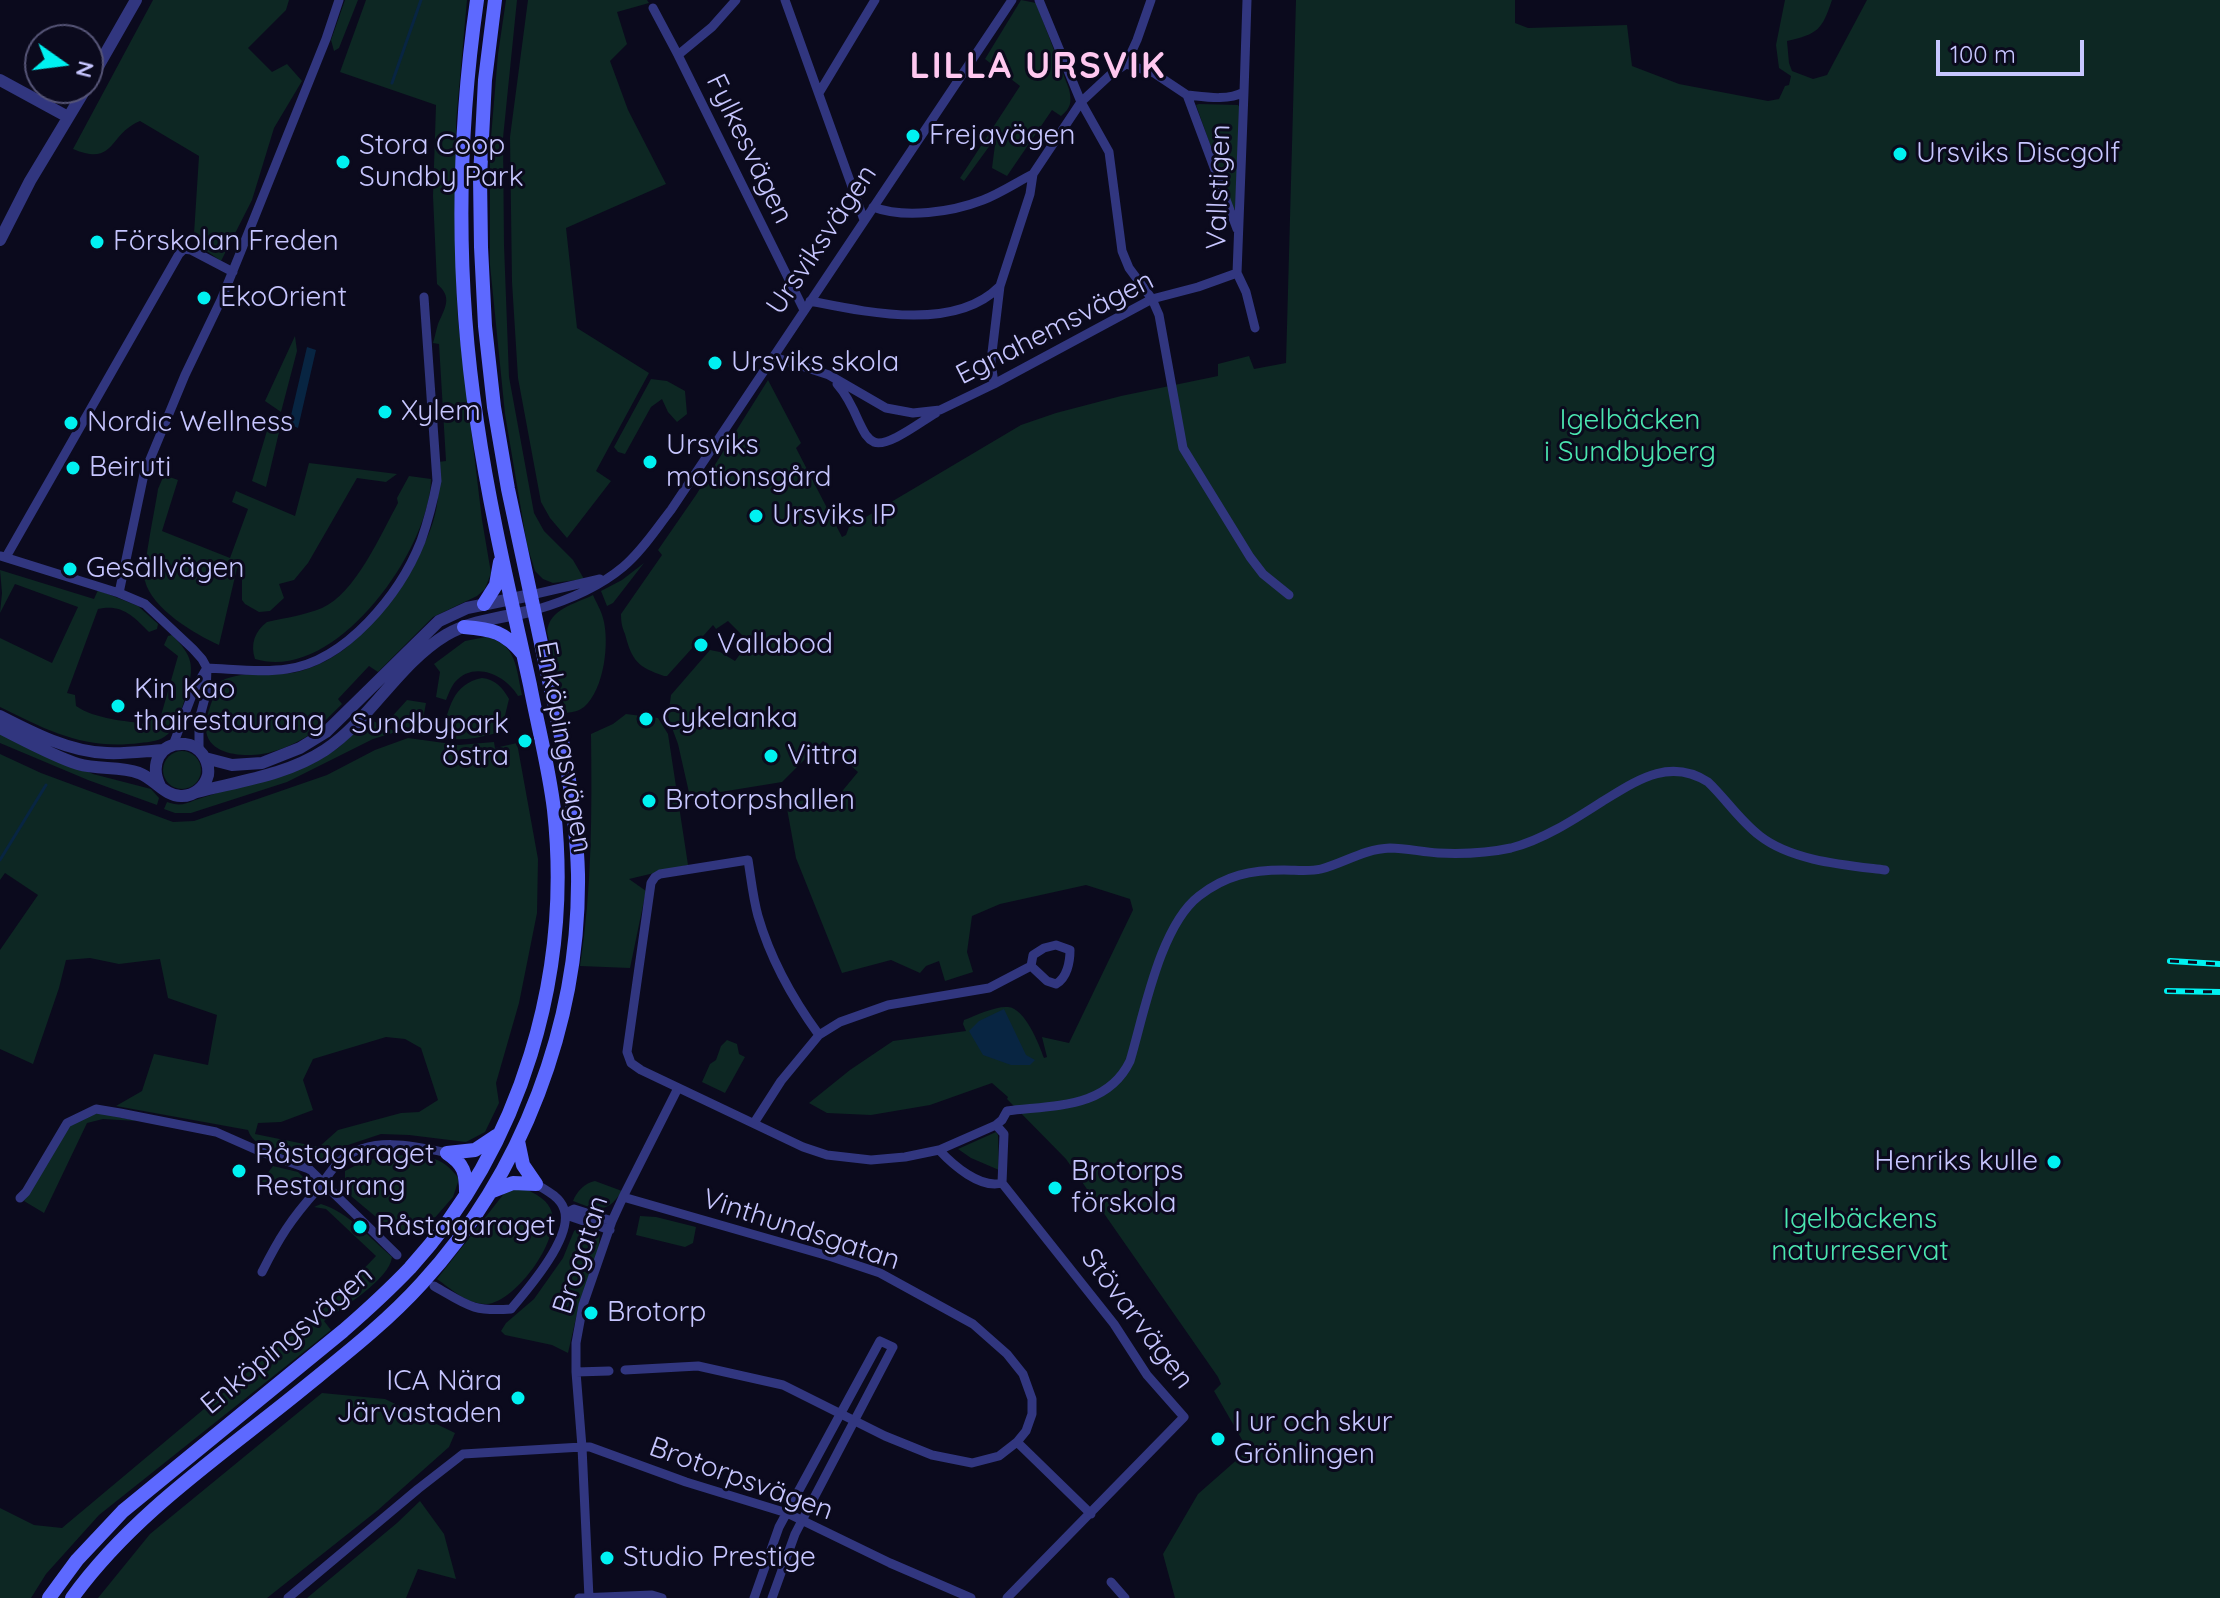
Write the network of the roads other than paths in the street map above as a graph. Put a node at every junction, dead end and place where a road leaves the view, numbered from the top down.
1 (136, 0) edge
2 (339, 0) edge
3 (477, 0) edge
4 (495, 0) edge
5 (736, 0) edge
6 (785, 0) edge
7 (875, 0) edge
8 (996, 0) edge
9 (1039, 0) edge
10 (1151, 0) edge
11 (1247, 0) edge
12 (1009, 4) edge
13 (653, 8) dead end
14 (678, 55) junction
15 (104, 56) edge
16 (1126, 64) junction
17 (0, 80) edge
18 (1244, 92) junction
19 (819, 93) junction
20 (1187, 95) junction
21 (1081, 102) junction
22 (76, 104) edge
23 (68, 117) junction
24 (1033, 174) junction
25 (873, 207) junction
26 (864, 220) junction
27 (1239, 235) junction
28 (0, 240) edge
29 (233, 272) junction
30 (1237, 273) junction
31 (1000, 286) junction
32 (424, 297) dead end
33 (1152, 299) junction
34 (807, 306) junction
35 (1255, 328) dead end
36 (774, 357) junction
37 (829, 375) junction
38 (994, 384) junction
39 (940, 410) junction
40 (501, 550) junction
41 (3, 556) edge
42 (608, 577) junction
43 (119, 593) junction
44 (531, 595) junction
45 (1289, 595) dead end
46 (511, 599) junction
47 (484, 604) junction
48 (535, 610) junction
49 (515, 615) junction
50 (464, 627) junction
51 (523, 654) junction
52 (207, 668) junction
53 (0, 716) edge
54 (0, 728) edge
55 (168, 747) junction
56 (202, 754) junction
57 (160, 786) junction
58 (197, 792) junction
59 (1885, 870) dead end
60 (1031, 966) junction
61 (819, 1035) junction
62 (678, 1088) junction
63 (754, 1123) junction
64 (996, 1125) junction
65 (499, 1133) junction
66 (518, 1141) junction
67 (939, 1150) junction
68 (447, 1153) junction
69 (323, 1183) junction
70 (1002, 1183) junction
71 (536, 1184) junction
72 (490, 1192) junction
73 (466, 1194) junction
74 (623, 1197) junction
75 (20, 1198) dead end
76 (566, 1213) junction
77 (611, 1226) junction
78 (397, 1255) dead end
79 (262, 1272) dead end
80 (434, 1286) dead end
81 (625, 1370) dead end
82 (609, 1371) dead end
83 (576, 1372) junction
84 (840, 1414) junction
85 (854, 1421) junction
86 (1017, 1442) junction
87 (582, 1447) junction
88 (787, 1513) junction
89 (1091, 1514) junction
90 (802, 1520) junction
91 (1111, 1582) dead end
92 (49, 1598) edge
93 (72, 1598) edge
94 (288, 1598) edge
95 (579, 1598) edge
96 (589, 1598) edge
97 (662, 1598) edge
98 (754, 1598) edge
99 (772, 1598) edge
100 (971, 1598) edge
101 (1007, 1598) edge
102 (1125, 1598) edge

1 - 15 street
2 - 29 street
3 - 40 main road, Enköpingsvägen
4 - 44 main road, Enköpingsvägen
5 - 14 street
6 - 19 street
7 - 19 street
8 - 12 street
9 - 21 street
10 - 16 street
11 - 18 street, Vallstigen
12 - 25 street, Ursviksvägen
13 - 14 street, Fylkesvägen
14 - 34 street, Fylkesvägen
16 - 20 street
16 - 21 street
17 - 23 street
18 - 20 street, Vallstigen
18 - 27 street, Vallstigen
19 - 26 street
20 - 27 street
21 - 24 street
21 - 33 street
22 - 23 street
23 - 28 street
24 - 25 street
24 - 31 street
25 - 26 street, Ursviksvägen
26 - 34 street, Ursviksvägen
27 - 30 street, Vallstigen
29 - 41 street
29 - 43 street
30 - 33 street, Egnahemsvägen
30 - 35 street, Vallstigen
31 - 34 street
31 - 38 street
32 - 52 street
33 - 38 street, Egnahemsvägen
33 - 45 street
34 - 36 street, Ursviksvägen
36 - 37 street, Egnahemsvägen
36 - 42 street, Ursviksvägen
37 - 39 street, Egnahemsvägen
37 - 39 street, Egnahemsvägen
38 - 39 street, Egnahemsvägen
40 - 46 main road, Enköpingsvägen
40 - 47 main road
41 - 43 street
42 - 44 street, Ursviksvägen
42 - 48 street, Ursviksvägen
43 - 52 street
44 - 46 street, Ursviksvägen
44 - 48 main road, Enköpingsvägen
46 - 47 street, Ursviksvägen
46 - 49 main road, Enköpingsvägen
47 - 56 street, Ursviksvägen
48 - 49 street, Ursviksvägen
48 - 66 main road, Enköpingsvägen
49 - 50 street, Ursviksvägen
49 - 51 main road, Enköpingsvägen
50 - 51 main road
50 - 58 street, Ursviksvägen
51 - 65 main road, Enköpingsvägen
52 - 55 street
52 - 56 street
53 - 55 street
54 - 57 street
55 - 56 street
55 - 57 street
56 - 58 street
57 - 58 street
59 - 64 street
60 - 60 street
60 - 61 street
61 - 62 street
61 - 63 street
62 - 63 street
62 - 74 street, Brogatan
63 - 67 street
64 - 67 street
64 - 70 street
65 - 68 main road
65 - 73 main road, Enköpingsvägen
66 - 71 main road
66 - 72 main road, Enköpingsvägen
67 - 70 street
68 - 69 street
68 - 73 main road
69 - 75 street
69 - 78 street
69 - 79 street
70 - 89 street, Stövarvägen
71 - 72 main road
71 - 76 street
72 - 93 main road, Enköpingsvägen
73 - 92 main road, Enköpingsvägen
74 - 77 street, Brogatan
74 - 86 street, Vinthundsgatan
76 - 77 street
76 - 80 street
77 - 83 street, Brogatan
81 - 84 street
82 - 83 street
83 - 87 street, Brogatan
84 - 85 street
84 - 85 street
84 - 88 street
85 - 86 street
85 - 90 street
86 - 89 street
87 - 88 street, Brotorpsvägen
87 - 94 street, Brotorpsvägen
87 - 96 street, Brogatan
88 - 90 street, Brotorpsvägen
88 - 98 street
89 - 101 street
90 - 99 street
90 - 100 street, Brotorpsvägen
91 - 102 street
95 - 96 street
96 - 97 street

